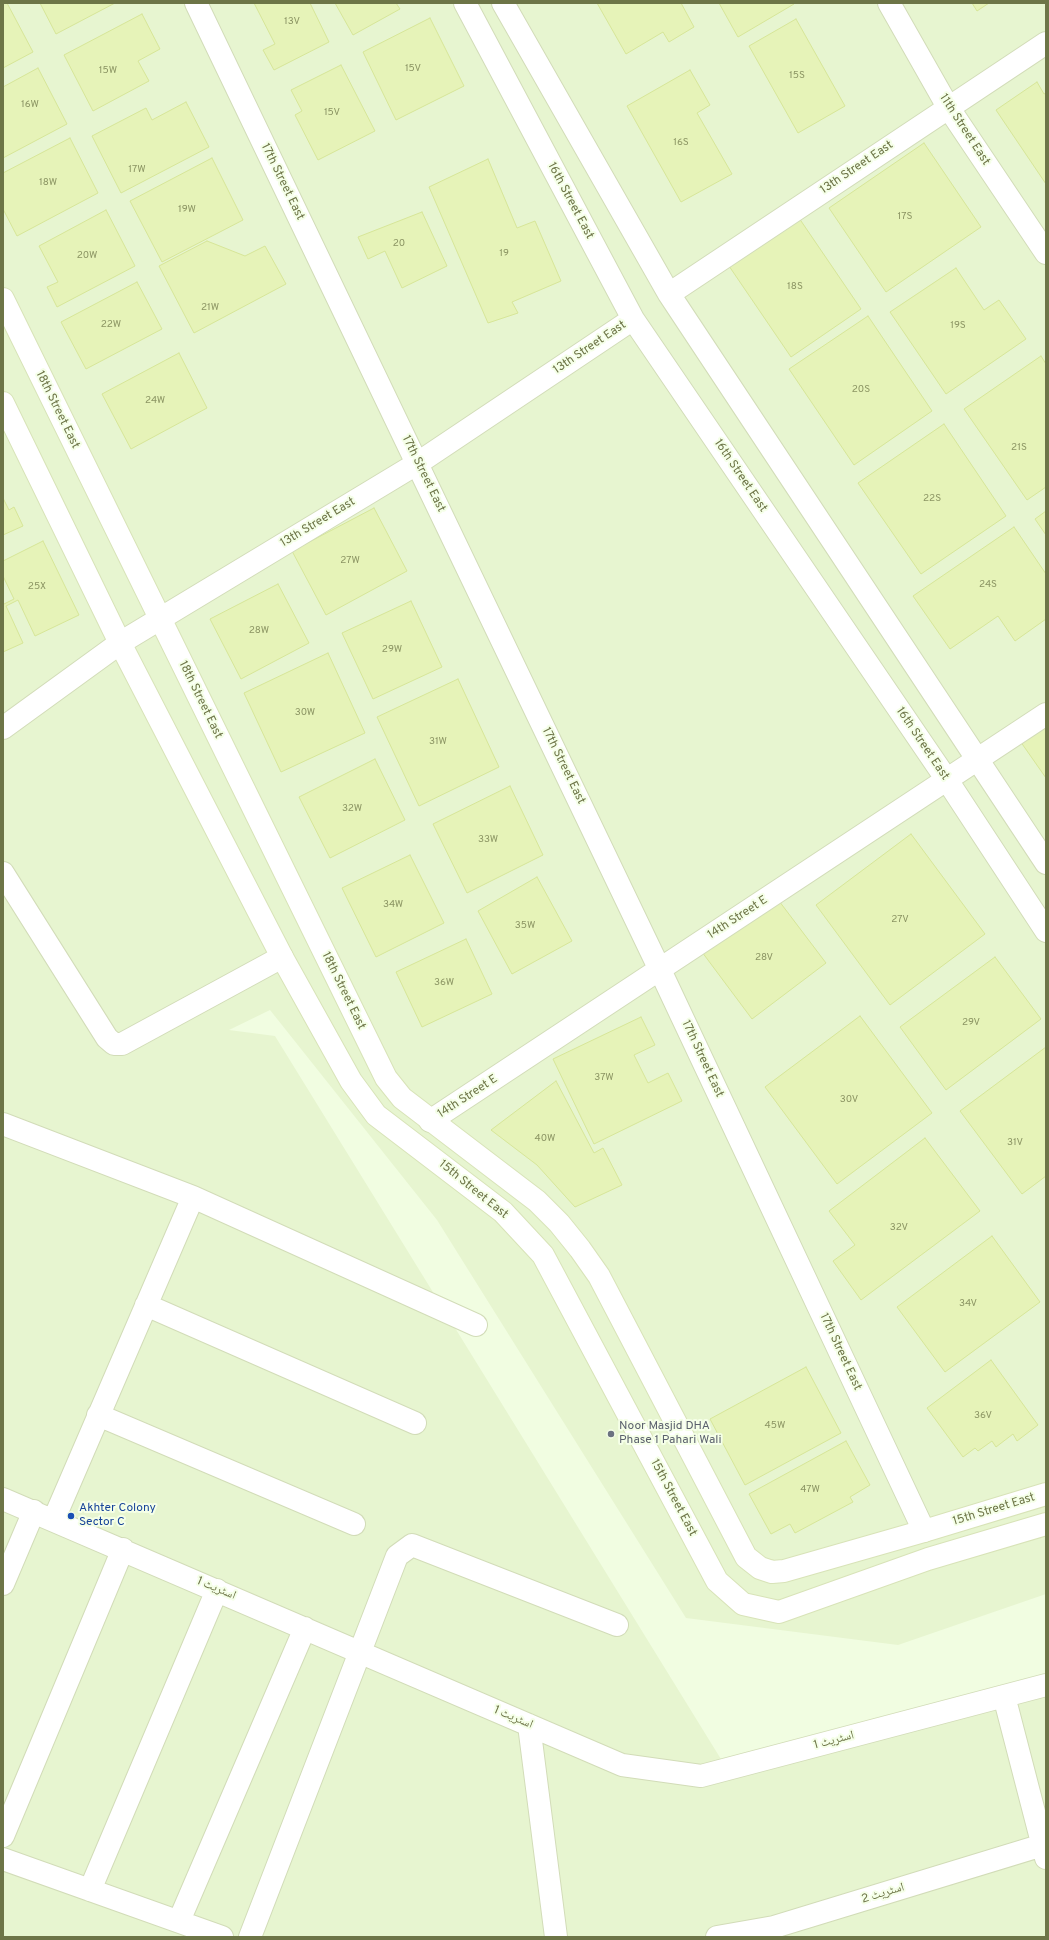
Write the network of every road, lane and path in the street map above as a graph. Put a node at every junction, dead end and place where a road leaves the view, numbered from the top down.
1 (196, 3) edge
2 (465, 3) edge
3 (503, 3) edge
4 (889, 3) edge
5 (1046, 43) edge
6 (948, 107) junction
7 (1046, 253) edge
8 (669, 294) junction
9 (3, 299) edge
10 (633, 319) junction
11 (3, 403) edge
12 (418, 463) junction
13 (160, 619) junction
14 (120, 643) junction
15 (1046, 714) edge
16 (3, 728) edge
17 (977, 760) junction
18 (946, 780) junction
19 (1046, 863) edge
20 (3, 873) edge
21 (1046, 931) edge
22 (282, 957) junction
23 (660, 970) junction
24 (402, 1098) joint
25 (430, 1121) junction
26 (3, 1124) edge
27 (193, 1197) junction
28 (146, 1305) junction
29 (476, 1325) dead end
30 (98, 1415) junction
31 (415, 1423) dead end
32 (1046, 1494) edge
33 (3, 1499) edge
34 (34, 1511) junction
35 (54, 1519) junction
36 (354, 1524) dead end
37 (1046, 1524) edge
38 (924, 1531) junction
39 (123, 1549) junction
40 (3, 1584) edge
41 (217, 1590) junction
42 (617, 1625) dead end
43 (305, 1628) junction
44 (360, 1652) junction
45 (1046, 1685) edge
46 (1004, 1696) junction
47 (530, 1725) junction
48 (3, 1836) edge
49 (1045, 1849) edge
50 (3, 1859) edge
51 (90, 1890) junction
52 (179, 1922) junction
53 (216, 1936) edge
54 (250, 1937) edge
55 (556, 1937) edge
56 (718, 1937) edge

1 - 12 street, 17th Street East
2 - 10 street, 16th Street East
3 - 8 street
4 - 6 street, 11th Street East
5 - 6 street, 13th Street East
6 - 7 street, 11th Street East
6 - 8 street, 13th Street East
8 - 17 street
9 - 13 street, 18th Street East
10 - 12 street, 13th Street East
10 - 18 street, 16th Street East
11 - 14 street
12 - 13 street, 13th Street East
12 - 23 street, 17th Street East
13 - 14 street, 13th Street East
13 - 24 street, 18th Street East
14 - 16 street, 13th Street East
14 - 22 street
15 - 17 street, 14th Street E
17 - 18 street, 14th Street E
17 - 19 street
18 - 21 street, 16th Street East
18 - 23 street, 14th Street E
20 - 22 street
22 - 37 street, 15th Street East
23 - 25 street, 14th Street E
23 - 38 street, 17th Street East
24 - 25 street, 15th Street East
25 - 38 street, 15th Street East
26 - 27 street
27 - 28 street
27 - 29 street
28 - 30 street
28 - 31 street
30 - 35 street
30 - 36 street
32 - 38 street, 15th Street East
33 - 34 street, اسٹریٹ 1
34 - 35 street, اسٹریٹ 1
34 - 40 street
35 - 39 street, اسٹریٹ 1
39 - 41 street, اسٹریٹ 1
39 - 48 street
41 - 43 street, اسٹریٹ 1
41 - 51 street
42 - 44 street
43 - 44 street, اسٹریٹ 1
43 - 52 street
44 - 47 street, اسٹریٹ 1
44 - 54 street
45 - 46 street, اسٹریٹ 1
46 - 47 street, اسٹریٹ 1
46 - 49 street
47 - 55 street
49 - 56 street, اسٹریٹ 2
50 - 51 street
51 - 52 street
52 - 53 street

